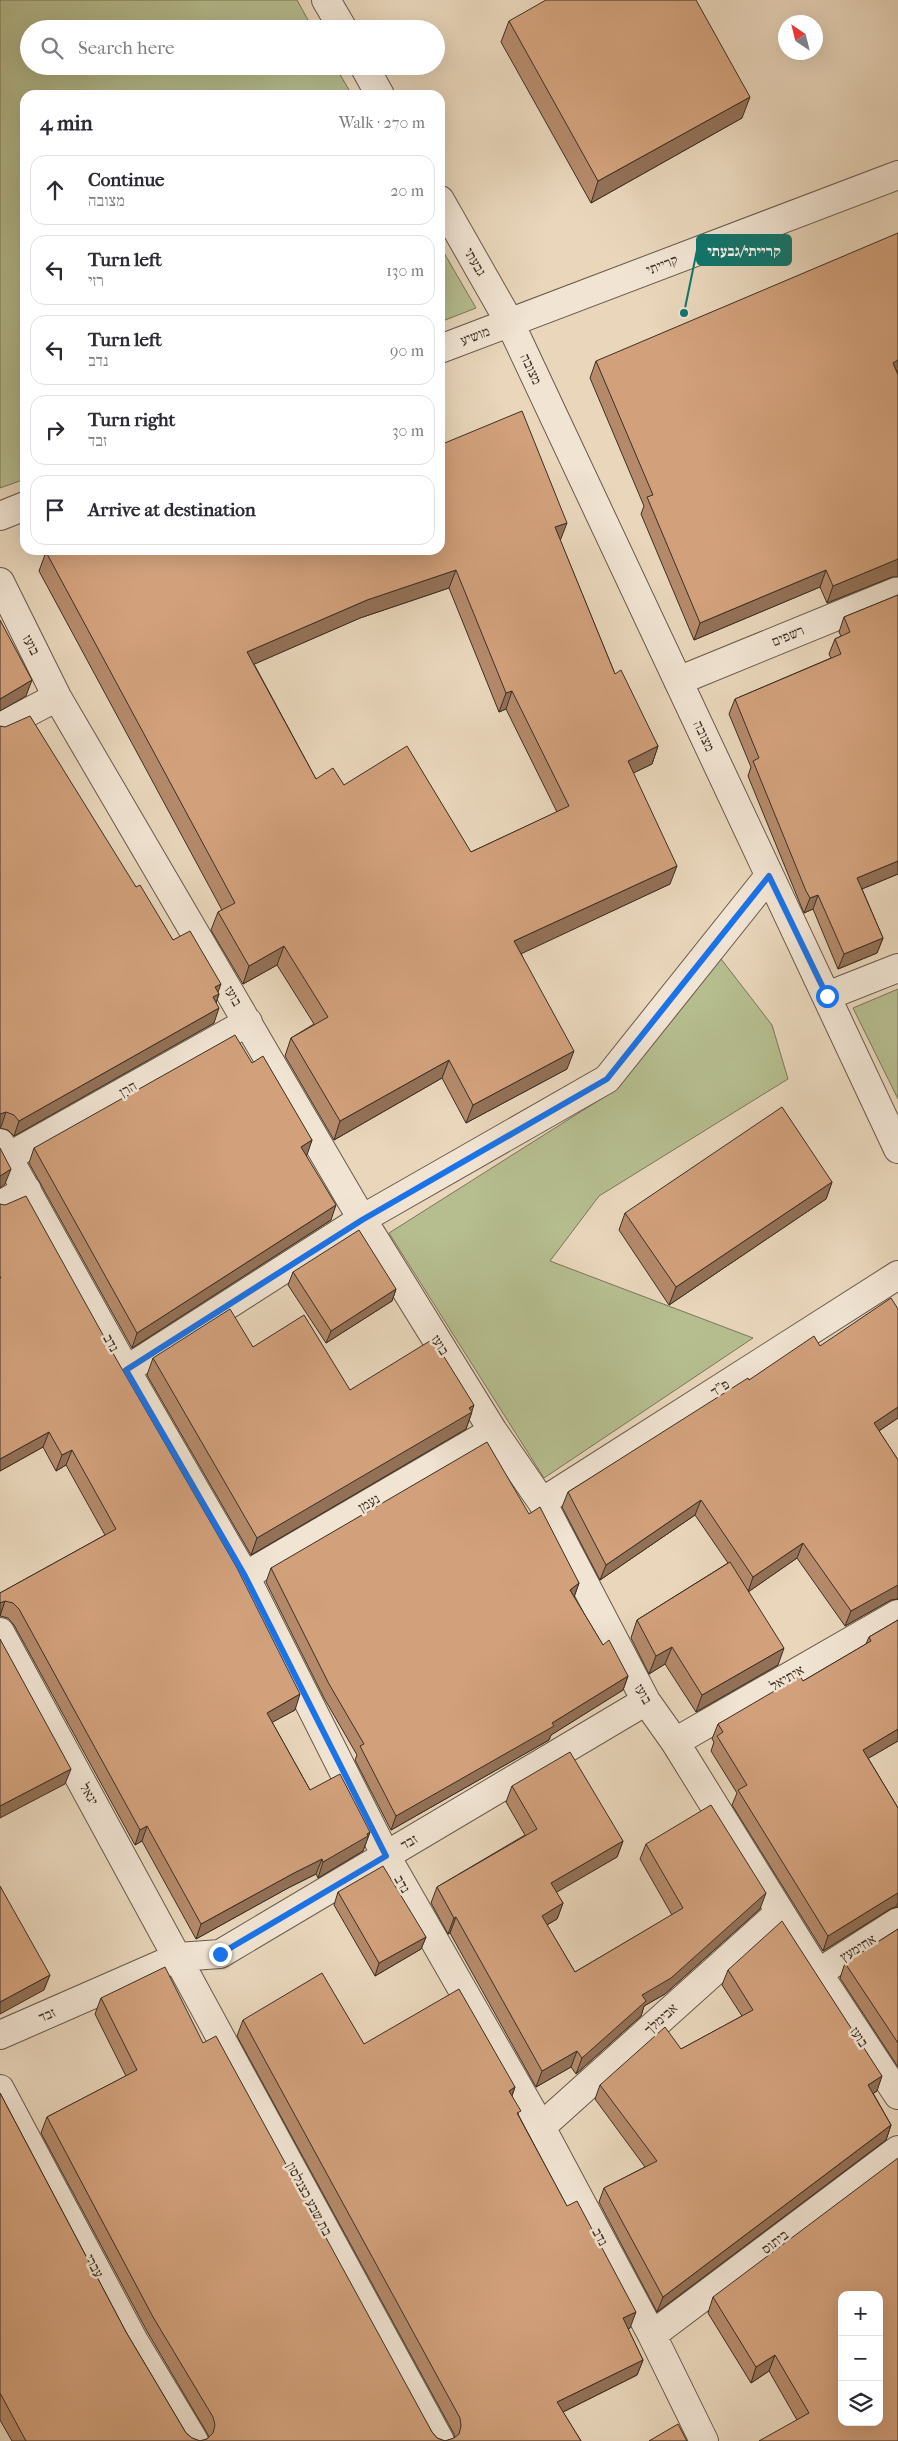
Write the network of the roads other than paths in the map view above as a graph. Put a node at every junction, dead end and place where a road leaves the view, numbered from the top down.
1 (326, 0) edge
2 (337, 20) edge
3 (369, 75) edge
4 (377, 90) edge
5 (898, 175) edge
6 (445, 209) edge
7 (510, 323) junction
8 (445, 347) edge
9 (20, 508) edge
10 (0, 516) edge
11 (0, 582) edge
12 (898, 591) edge
13 (678, 681) junction
14 (58, 697) junction
15 (0, 727) edge
16 (769, 876) junction
17 (898, 968) edge
18 (827, 996) junction
19 (248, 1022) junction
20 (898, 1149) edge
21 (4, 1150) edge
22 (26, 1190) junction
23 (0, 1205) edge
24 (362, 1220) junction
25 (898, 1275) edge
26 (126, 1370) junction
27 (493, 1431) junction
28 (542, 1502) junction
29 (245, 1576) junction
30 (898, 1614) edge
31 (0, 1632) edge
32 (646, 1701) junction
33 (675, 1742) junction
34 (386, 1856) junction
35 (780, 1912) junction
36 (898, 1922) edge
37 (178, 1957) junction
38 (818, 1974) junction
39 (0, 2035) edge
40 (0, 2088) edge
41 (898, 2095) edge
42 (541, 2127) junction
43 (898, 2150) edge
44 (652, 2334) junction
45 (194, 2441) edge
46 (440, 2441) edge
47 (704, 2441) edge

1 - 2 street
3 - 4 street
5 - 7 street, קרייתי
6 - 7 street, גבעתי
7 - 8 street, מושיע
7 - 13 street, מצובה
9 - 10 street
11 - 14 street, בועז
12 - 13 street, רשפים
13 - 16 street, מצובה
14 - 15 street
14 - 19 street, בועז
16 - 18 street, מצובה
16 - 24 street
17 - 18 street
18 - 20 street, מצובה
19 - 21 street, הרן
19 - 24 street, בועז
21 - 22 street, נדב
22 - 23 street
22 - 26 street, נדב
24 - 26 street
24 - 27 street, בועז
25 - 28 street, פ"ד
26 - 29 street, נדב
27 - 28 street, בועז
27 - 29 street, נעמן
28 - 32 street, בועז
29 - 34 street, נדב
30 - 33 street, איתיאל
31 - 37 street, יגאל
32 - 33 street, בועז
32 - 34 street, זבד
33 - 35 street, בועז
34 - 37 street, זבד
34 - 42 street, נדב
35 - 38 street, בועז
35 - 42 street, אבימלך
36 - 38 street, אחימעץ
37 - 39 street, זבד
37 - 46 street, בת שבע כצנלסון
38 - 41 street, בועז
40 - 45 street, עברי
42 - 44 street, נדב
43 - 44 street, ביתוס
44 - 47 street, נדב

